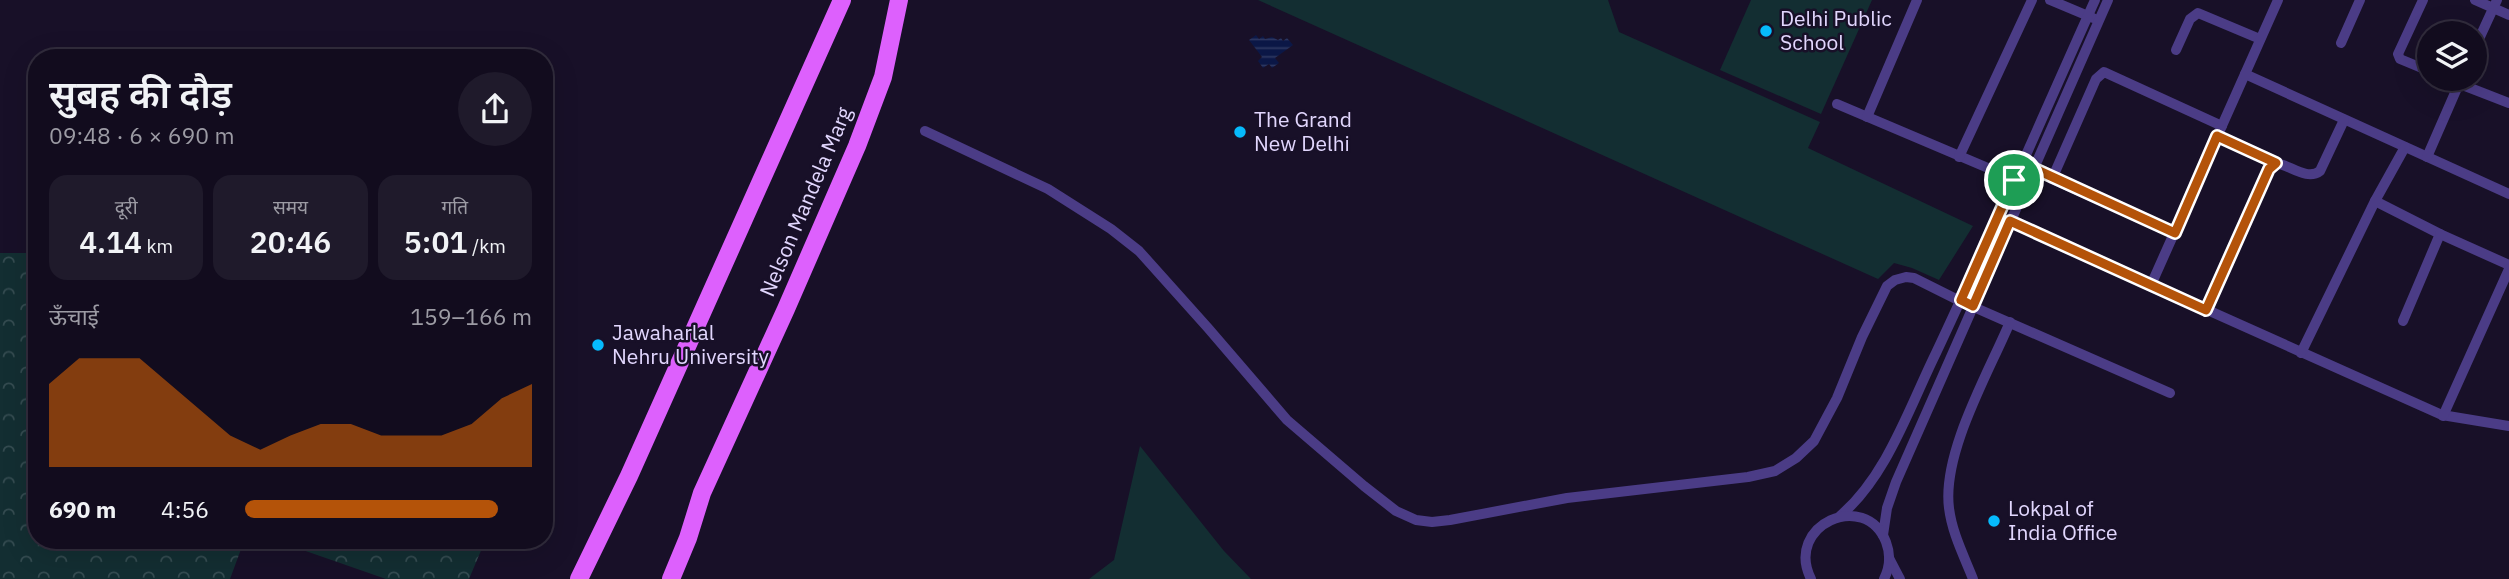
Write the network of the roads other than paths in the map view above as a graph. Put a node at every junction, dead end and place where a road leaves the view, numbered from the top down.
1 (842, 0) edge
2 (900, 0) edge
3 (1917, 0) edge
4 (2032, 0) edge
5 (2050, 0) edge
6 (2095, 0) edge
7 (2108, 0) edge
8 (2278, 0) edge
9 (2360, 0) edge
10 (2423, 0) edge
11 (2475, 0) edge
12 (2495, 4) edge
13 (2509, 15) edge
14 (2093, 19) junction
15 (2487, 22) edge
16 (2260, 39) junction
17 (2341, 43) dead end
18 (2176, 50) dead end
19 (2417, 66) edge
20 (2245, 74) junction
21 (2456, 91) edge
22 (2482, 91) edge
23 (2509, 103) edge
24 (1837, 104) dead end
25 (1867, 117) junction
26 (2344, 120) junction
27 (925, 131) dead end
28 (2220, 131) junction
29 (2405, 147) junction
30 (1959, 156) junction
31 (2427, 157) junction
32 (2276, 163) junction
33 (2033, 168) junction
34 (2052, 178) junction
35 (2020, 182) junction
36 (2509, 194) edge
37 (2375, 201) junction
38 (1998, 217) junction
39 (2010, 221) junction
40 (2175, 233) junction
41 (2440, 234) junction
42 (2509, 267) edge
43 (2151, 285) junction
44 (1961, 300) junction
45 (1973, 306) junction
46 (2206, 310) junction
47 (2403, 321) dead end
48 (2010, 322) junction
49 (2301, 353) junction
50 (2170, 393) dead end
51 (2443, 416) junction
52 (2509, 426) edge
53 (629, 476) junction
54 (702, 493) junction
55 (1840, 516) junction
56 (1883, 535) junction
57 (1889, 558) junction
58 (579, 579) edge
59 (590, 579) edge
60 (661, 579) edge
61 (671, 579) edge
62 (1811, 579) edge
63 (1884, 579) edge
64 (1900, 579) edge
65 (1973, 579) edge

1 - 53 main road
2 - 54 main road, Nelson Mandela Marg
3 - 25 street
4 - 30 street
5 - 14 street
6 - 14 street
7 - 14 street
8 - 16 street
9 - 17 street
10 - 19 street
11 - 12 street
12 - 13 street
12 - 15 street
14 - 33 street
14 - 35 street
16 - 18 street
16 - 20 street
20 - 26 street
20 - 28 street
21 - 31 street
22 - 23 street
24 - 25 street
25 - 30 street
26 - 29 street
26 - 32 street
27 - 44 street
28 - 32 street
28 - 34 street
28 - 40 street
29 - 31 street
29 - 37 street
30 - 35 street
31 - 36 street
32 - 46 street
33 - 34 street
33 - 35 street
34 - 40 street
35 - 38 street
35 - 39 street
37 - 41 street
37 - 49 street
38 - 39 street
38 - 44 street
39 - 43 street
39 - 45 street
40 - 43 street
41 - 42 street
41 - 47 street
42 - 51 street
43 - 46 street
44 - 45 street
44 - 55 street
45 - 48 street
45 - 56 street
46 - 49 street
48 - 50 street
48 - 65 street
49 - 51 street
51 - 52 street
53 - 58 main road
53 - 59 main road
54 - 60 main road, Nelson Mandela Marg
54 - 61 main road, Nelson Mandela Marg
55 - 56 street
55 - 62 street
56 - 57 street
57 - 63 street
57 - 64 street

